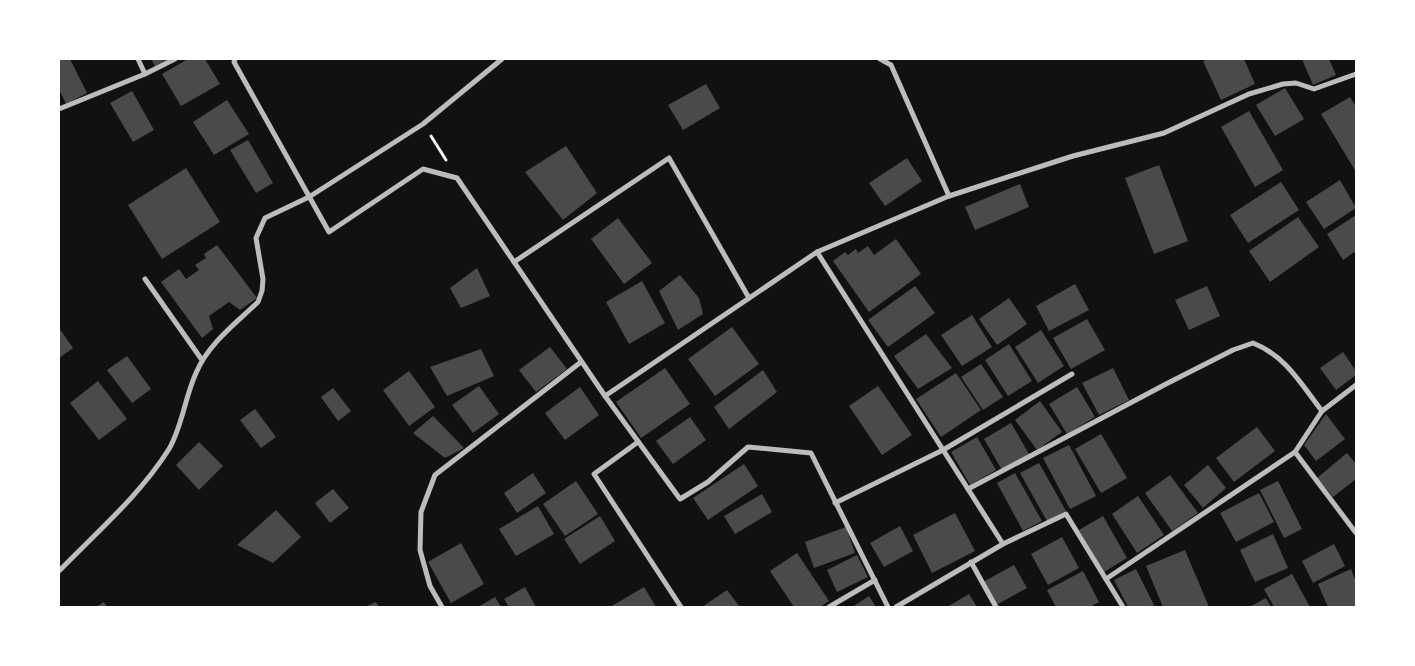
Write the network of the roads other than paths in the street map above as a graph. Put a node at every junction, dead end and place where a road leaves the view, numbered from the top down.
1 (138, 59) edge
2 (175, 59) edge
3 (235, 59) edge
4 (502, 59) edge
5 (880, 59) edge
6 (145, 74) junction
7 (1356, 74) edge
8 (59, 109) edge
9 (949, 196) junction
10 (309, 197) junction
11 (817, 252) junction
12 (514, 262) junction
13 (145, 279) dead end
14 (749, 298) junction
15 (202, 360) junction
16 (581, 362) junction
17 (1072, 374) dead end
18 (1356, 385) edge
19 (605, 396) junction
20 (1322, 411) junction
21 (638, 442) junction
22 (943, 450) junction
23 (1295, 452) junction
24 (968, 489) junction
25 (835, 502) junction
26 (1356, 532) edge
27 (1003, 544) junction
28 (971, 562) junction
29 (59, 571) edge
30 (1106, 579) junction
31 (875, 580) junction
32 (442, 607) edge
33 (681, 607) edge
34 (829, 607) edge
35 (888, 607) edge
36 (896, 607) edge
37 (996, 607) edge
38 (1123, 607) edge

1 - 6 street
2 - 6 street
3 - 10 street
4 - 10 street
5 - 9 street
6 - 8 street
7 - 9 street
9 - 11 street
10 - 12 street
10 - 15 street
11 - 14 street
11 - 22 street
12 - 14 street
12 - 16 street
13 - 15 street
14 - 19 street
15 - 29 street
16 - 19 street
16 - 32 street
17 - 22 street
18 - 20 street
19 - 21 street
20 - 23 street
20 - 24 street
21 - 25 street
21 - 33 street
22 - 24 street
22 - 25 street
23 - 26 street
23 - 30 street
24 - 27 street
25 - 31 street
27 - 28 street
27 - 30 street
28 - 36 street
28 - 37 street
30 - 38 street
31 - 34 street
31 - 35 street

